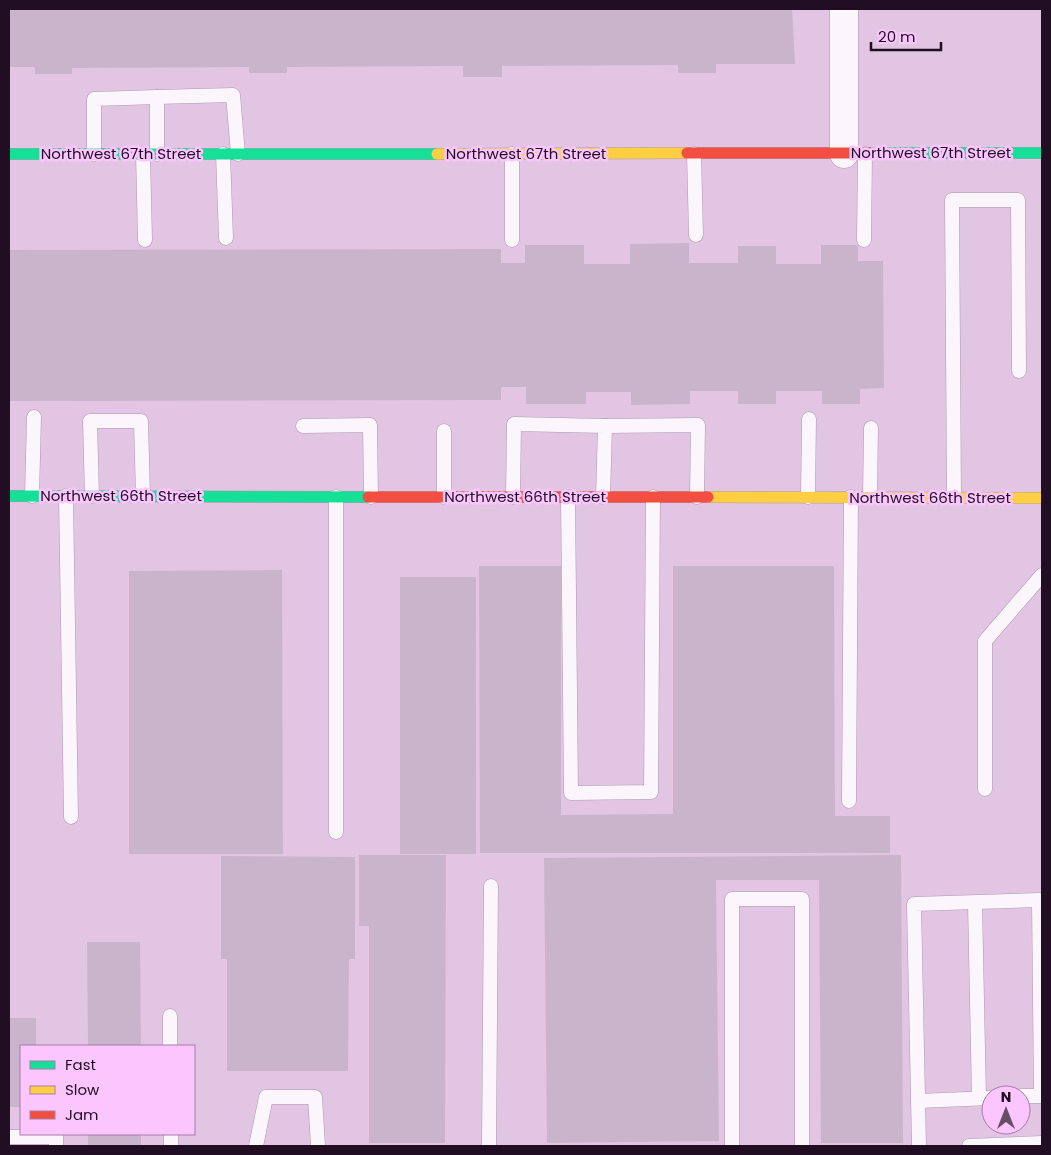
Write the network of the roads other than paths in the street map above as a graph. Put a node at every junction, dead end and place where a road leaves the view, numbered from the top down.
1 (844, 9) edge
2 (157, 97) junction
3 (1042, 153) edge
4 (9, 154) edge
5 (94, 154) junction
6 (150, 154) junction
7 (223, 154) junction
8 (238, 154) junction
9 (512, 154) junction
10 (694, 154) junction
11 (854, 154) junction
12 (696, 235) dead end
13 (226, 238) dead end
14 (145, 240) dead end
15 (512, 240) dead end
16 (864, 240) dead end
17 (1019, 371) dead end
18 (34, 417) dead end
19 (809, 419) dead end
20 (303, 426) dead end
21 (605, 426) junction
22 (871, 428) dead end
23 (444, 431) dead end
24 (9, 496) edge
25 (32, 496) junction
26 (66, 496) junction
27 (92, 496) junction
28 (143, 496) junction
29 (336, 497) junction
30 (371, 497) junction
31 (444, 497) junction
32 (513, 497) junction
33 (568, 497) junction
34 (603, 497) junction
35 (653, 497) junction
36 (697, 497) junction
37 (808, 498) junction
38 (851, 498) junction
39 (870, 498) junction
40 (954, 498) junction
41 (1042, 498) edge
42 (1042, 576) edge
43 (985, 788) dead end
44 (849, 801) dead end
45 (71, 817) dead end
46 (336, 832) dead end
47 (491, 886) dead end
48 (1041, 899) edge
49 (975, 902) junction
50 (170, 1016) dead end
51 (170, 1045) edge
52 (984, 1085) edge
53 (1031, 1096) edge
54 (981, 1098) edge
55 (918, 1101) junction
56 (9, 1137) edge
57 (1042, 1143) edge
58 (56, 1146) edge
59 (256, 1146) edge
60 (318, 1146) edge
61 (489, 1146) edge
62 (732, 1146) edge
63 (802, 1146) edge
64 (919, 1146) edge
65 (969, 1146) edge

1 - 11 street
2 - 5 lane
2 - 6 lane
2 - 8 lane
3 - 11 street, Northwest 67th Street
4 - 5 street, Northwest 67th Street
5 - 6 street, Northwest 67th Street
6 - 7 street, Northwest 67th Street
6 - 14 lane
7 - 8 street, Northwest 67th Street
7 - 13 lane
8 - 9 street, Northwest 67th Street
9 - 10 street, Northwest 67th Street
9 - 15 lane
10 - 11 street, Northwest 67th Street
10 - 12 lane
11 - 16 lane
17 - 40 lane
18 - 25 lane
19 - 37 lane
20 - 30 lane
21 - 32 lane
21 - 34 lane
21 - 36 lane
22 - 39 lane
23 - 31 lane
24 - 25 street, Northwest 66th Street
25 - 26 street, Northwest 66th Street
26 - 27 street, Northwest 66th Street
26 - 45 lane
27 - 28 street, Northwest 66th Street
27 - 28 lane
28 - 29 street, Northwest 66th Street
29 - 30 street, Northwest 66th Street
29 - 46 lane
30 - 31 street, Northwest 66th Street
31 - 32 street, Northwest 66th Street
32 - 33 street, Northwest 66th Street
33 - 34 street, Northwest 66th Street
33 - 35 lane
34 - 35 street, Northwest 66th Street
35 - 36 street, Northwest 66th Street
36 - 37 street, Northwest 66th Street
37 - 38 street, Northwest 66th Street
38 - 39 street, Northwest 66th Street
38 - 44 lane
39 - 40 street, Northwest 66th Street
40 - 41 street, Northwest 66th Street
42 - 43 lane
47 - 61 lane
48 - 49 lane
48 - 53 lane
49 - 52 lane
49 - 55 lane
50 - 51 lane
54 - 55 lane
55 - 64 lane
56 - 58 lane
57 - 65 lane
59 - 60 lane
62 - 63 lane

